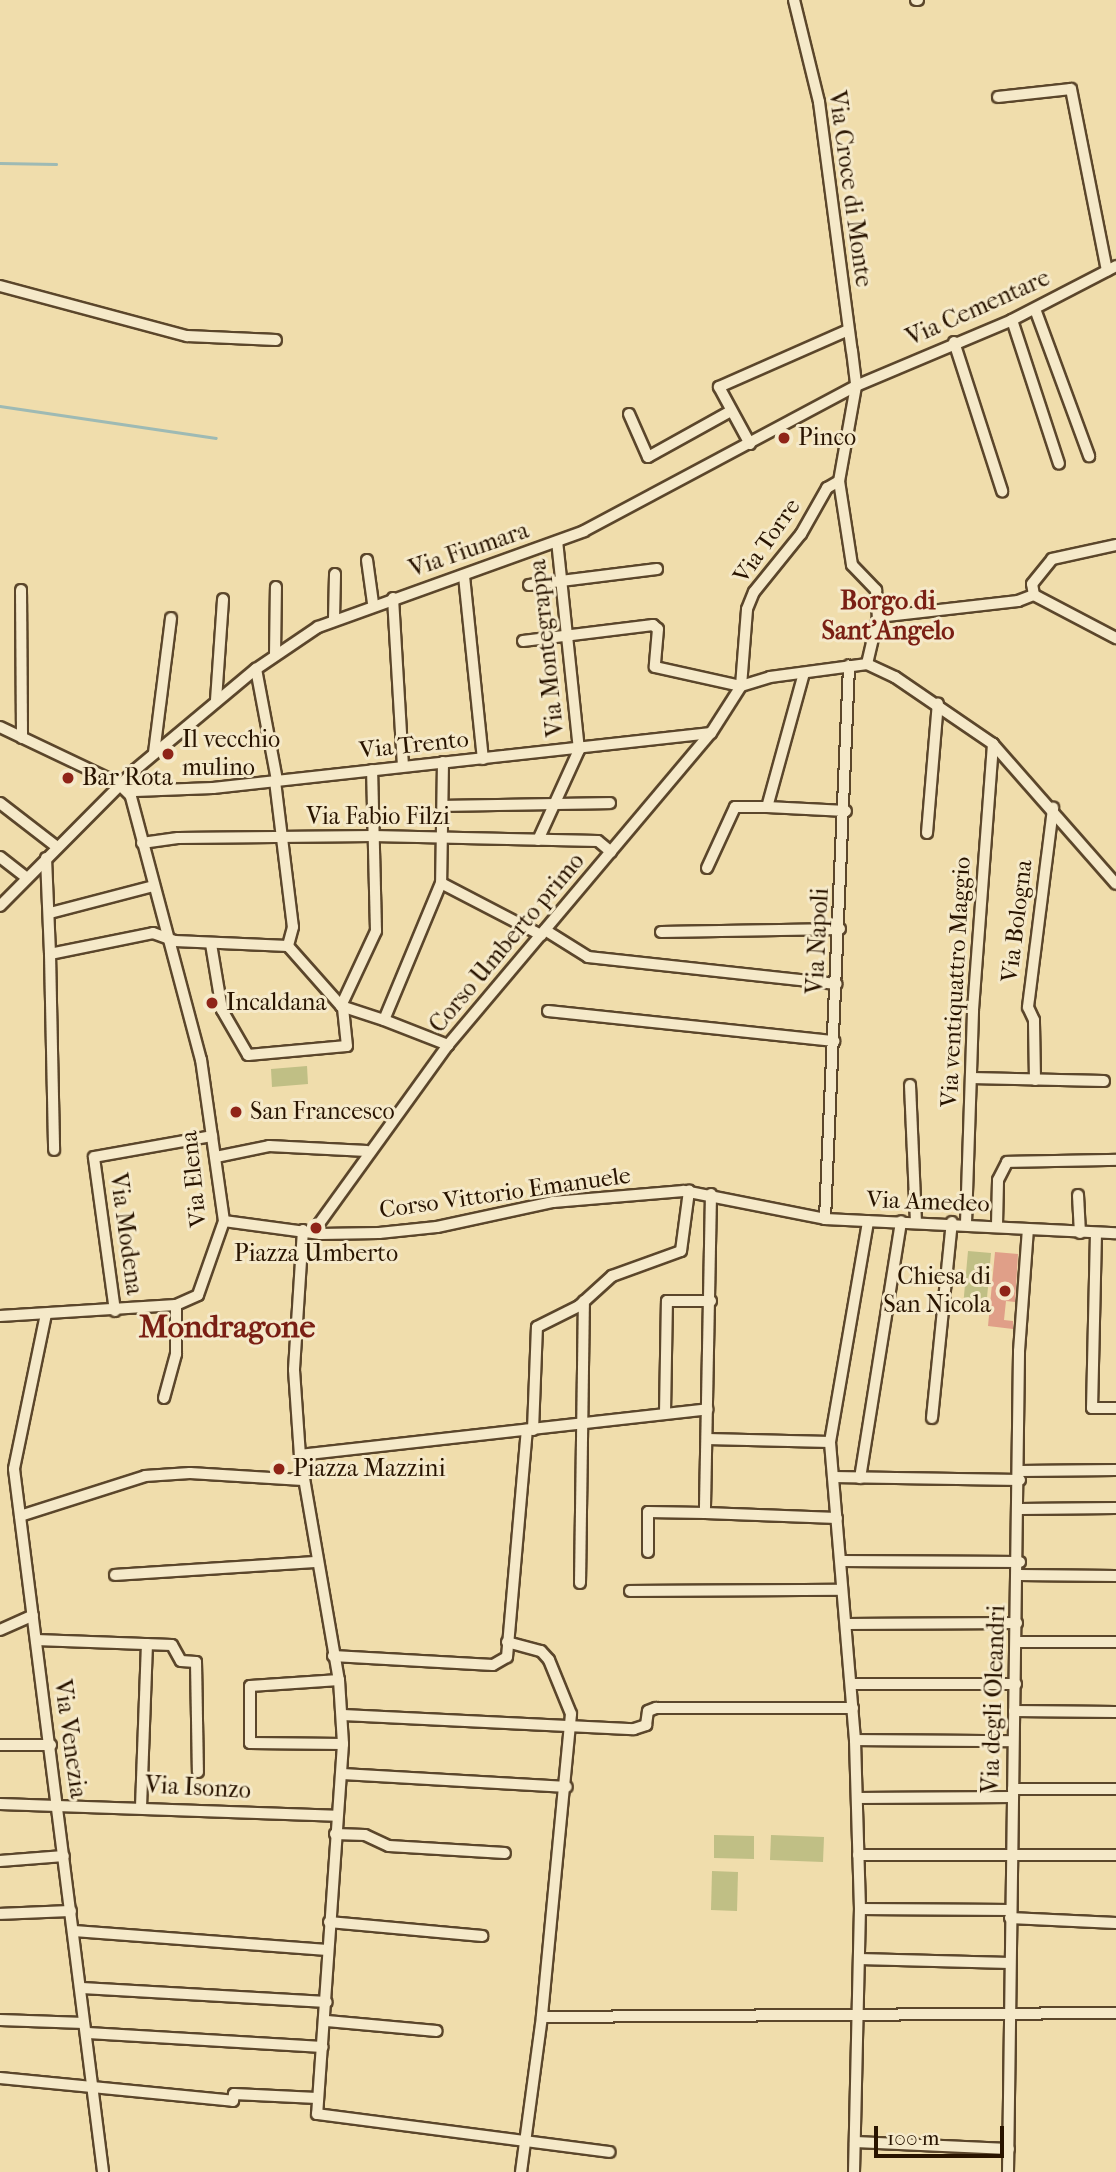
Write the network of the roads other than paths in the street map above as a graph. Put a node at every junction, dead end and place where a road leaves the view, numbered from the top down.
1 (794, 0) edge
2 (998, 97) dead end
3 (1112, 268) edge
4 (0, 286) edge
5 (1035, 309) junction
6 (1012, 320) junction
7 (848, 330) junction
8 (276, 340) dead end
9 (954, 342) junction
10 (856, 386) junction
11 (731, 411) junction
12 (629, 414) dead end
13 (750, 443) junction
14 (1089, 456) dead end
15 (1059, 464) dead end
16 (839, 481) junction
17 (1002, 491) dead end
18 (556, 542) junction
19 (1116, 545) edge
20 (366, 560) dead end
21 (657, 569) dead end
22 (335, 574) dead end
23 (464, 576) junction
24 (562, 582) junction
25 (529, 585) dead end
26 (276, 587) dead end
27 (22, 590) dead end
28 (1034, 595) junction
29 (393, 598) junction
30 (223, 599) dead end
31 (373, 603) junction
32 (878, 617) junction
33 (171, 618) dead end
34 (334, 619) junction
35 (568, 636) junction
36 (1116, 638) edge
37 (523, 641) dead end
38 (275, 654) junction
39 (867, 664) junction
40 (849, 666) junction
41 (256, 669) junction
42 (804, 673) junction
43 (741, 686) junction
44 (216, 701) junction
45 (938, 703) junction
46 (0, 727) edge
47 (711, 733) junction
48 (22, 738) junction
49 (993, 744) junction
50 (579, 750) junction
51 (154, 753) junction
52 (483, 759) junction
53 (443, 762) junction
54 (403, 766) junction
55 (372, 770) junction
56 (276, 781) junction
57 (122, 787) junction
58 (0, 803) edge
59 (610, 803) dead end
60 (554, 804) junction
61 (444, 806) junction
62 (766, 807) junction
63 (1053, 808) junction
64 (846, 811) junction
65 (927, 833) dead end
66 (373, 836) junction
67 (282, 838) junction
68 (443, 838) junction
69 (538, 840) junction
70 (142, 844) junction
71 (57, 847) junction
72 (611, 852) junction
73 (0, 857) edge
74 (46, 858) junction
75 (707, 868) dead end
76 (27, 878) junction
77 (441, 883) junction
78 (1116, 884) edge
79 (154, 886) junction
80 (0, 905) edge
81 (50, 913) junction
82 (840, 929) junction
83 (543, 932) junction
84 (661, 932) dead end
85 (168, 937) junction
86 (211, 944) junction
87 (288, 946) junction
88 (50, 954) junction
89 (836, 984) junction
90 (342, 1007) junction
91 (548, 1011) dead end
92 (384, 1020) junction
93 (834, 1041) junction
94 (448, 1045) junction
95 (971, 1078) junction
96 (1035, 1080) junction
97 (1104, 1081) dead end
98 (910, 1085) dead end
99 (212, 1136) junction
100 (54, 1150) dead end
101 (368, 1151) junction
102 (216, 1157) junction
103 (1116, 1160) edge
104 (689, 1191) junction
105 (711, 1194) junction
106 (1078, 1195) dead end
107 (825, 1219) junction
108 (224, 1221) junction
109 (868, 1221) junction
110 (901, 1221) junction
111 (916, 1221) junction
112 (952, 1222) junction
113 (966, 1223) junction
114 (997, 1225) junction
115 (1028, 1229) junction
116 (308, 1231) junction
117 (1080, 1233) junction
118 (1096, 1233) junction
119 (1116, 1233) edge
120 (584, 1301) junction
121 (710, 1301) junction
122 (176, 1305) junction
123 (115, 1311) junction
124 (46, 1314) junction
125 (0, 1316) edge
126 (164, 1398) dead end
127 (1116, 1408) edge
128 (708, 1409) junction
129 (665, 1413) junction
130 (932, 1418) dead end
131 (582, 1423) junction
132 (530, 1430) junction
133 (707, 1438) junction
134 (830, 1442) junction
135 (300, 1455) junction
136 (1116, 1470) edge
137 (1020, 1476) junction
138 (833, 1477) junction
139 (860, 1478) junction
140 (303, 1480) junction
141 (1116, 1508) edge
142 (1020, 1509) junction
143 (705, 1513) junction
144 (20, 1516) junction
145 (837, 1518) junction
146 (648, 1552) dead end
147 (841, 1561) junction
148 (318, 1562) junction
149 (1020, 1562) junction
150 (114, 1575) dead end
151 (1019, 1575) junction
152 (1116, 1576) edge
153 (580, 1583) dead end
154 (842, 1590) junction
155 (630, 1591) dead end
156 (33, 1615) junction
157 (1017, 1623) junction
158 (846, 1624) junction
159 (0, 1630) edge
160 (36, 1640) junction
161 (507, 1642) junction
162 (1017, 1642) junction
163 (1116, 1642) edge
164 (146, 1644) junction
165 (333, 1656) junction
166 (339, 1681) junction
167 (851, 1684) junction
168 (1016, 1684) junction
169 (853, 1708) junction
170 (1014, 1711) junction
171 (1116, 1712) edge
172 (342, 1715) junction
173 (572, 1727) junction
174 (855, 1740) junction
175 (1012, 1741) junction
176 (343, 1744) junction
177 (0, 1745) edge
178 (51, 1745) junction
179 (198, 1772) dead end
180 (343, 1774) junction
181 (567, 1787) junction
182 (1116, 1789) edge
183 (1013, 1793) junction
184 (857, 1798) junction
185 (58, 1803) junction
186 (0, 1804) edge
187 (141, 1807) junction
188 (337, 1816) junction
189 (335, 1834) junction
190 (505, 1853) dead end
191 (859, 1855) junction
192 (1116, 1855) edge
193 (64, 1856) junction
194 (1010, 1857) junction
195 (0, 1861) edge
196 (860, 1909) junction
197 (71, 1912) junction
198 (0, 1913) edge
199 (1011, 1914) junction
200 (329, 1922) junction
201 (1116, 1923) edge
202 (74, 1931) junction
203 (482, 1936) dead end
204 (327, 1950) junction
205 (859, 1959) junction
206 (1010, 1963) junction
207 (82, 1988) junction
208 (327, 2002) junction
209 (1116, 2013) edge
210 (1010, 2014) junction
211 (542, 2017) junction
212 (860, 2017) junction
213 (0, 2020) edge
214 (327, 2021) junction
215 (86, 2028) junction
216 (438, 2031) dead end
217 (323, 2047) junction
218 (0, 2078) edge
219 (93, 2088) junction
220 (317, 2098) junction
221 (525, 2142) junction
222 (855, 2142) junction
223 (1009, 2149) junction
224 (610, 2152) dead end
225 (103, 2172) edge
226 (521, 2172) edge
227 (854, 2172) edge
228 (1008, 2172) edge

1 - 7 street, Via Croce di Monte
2 - 3 street
3 - 5 street, Via Cementare
4 - 8 street
5 - 6 street, Via Cementare
5 - 14 street
6 - 9 street, Via Cementare
6 - 15 street
7 - 10 street, Via Croce di Monte
7 - 11 street
9 - 10 street, Via Cementare
9 - 17 street
10 - 13 street, Via Fiumara
10 - 16 street
11 - 12 street
11 - 13 street
13 - 18 street, Via Fiumara
16 - 32 street
16 - 43 street, Via Torre
18 - 23 street, Via Fiumara
18 - 24 street, Via Montegrappa
19 - 28 street
20 - 31 street
21 - 24 street
22 - 34 street
23 - 29 street, Via Fiumara
23 - 52 street
24 - 25 street
24 - 35 street, Via Montegrappa
26 - 38 street
27 - 48 street
28 - 32 street
28 - 36 street
29 - 31 street, Via Fiumara
29 - 54 street
30 - 44 street
31 - 34 street, Via Fiumara
32 - 39 street
33 - 51 street
34 - 38 street, Via Fiumara
35 - 37 street
35 - 43 street
35 - 50 street, Via Montegrappa
38 - 41 street, Via Fiumara
39 - 40 street
39 - 45 street
40 - 42 street
40 - 64 street, Via Napoli
41 - 44 street, Via Fiumara
41 - 56 street
42 - 43 street
42 - 62 street
43 - 47 street, Corso Umberto primo
44 - 51 street, Via Fiumara
45 - 49 street
45 - 65 street
46 - 48 street
47 - 50 street, Via Trento
47 - 72 street, Corso Umberto primo
48 - 57 street
49 - 63 street
49 - 95 street, Via ventiquattro Maggio
50 - 52 street, Via Trento
50 - 60 street
51 - 57 street, Via Fiumara
52 - 53 street, Via Trento
53 - 54 street, Via Trento
53 - 61 street
54 - 55 street, Via Trento
55 - 56 street, Via Trento
55 - 66 street
56 - 57 street, Via Trento
56 - 67 street
57 - 70 street, Via Elena
57 - 71 street, Via Fiumara
58 - 71 street
59 - 60 street
60 - 61 street
60 - 69 street
61 - 68 street
62 - 64 street
62 - 75 street
63 - 78 street
63 - 96 street, Via Bologna
64 - 82 street, Via Napoli
66 - 67 street, Via Fabio Filzi
66 - 68 street, Via Fabio Filzi
66 - 90 street
67 - 70 street, Via Fabio Filzi
67 - 87 street
68 - 69 street, Via Fabio Filzi
68 - 77 street
69 - 72 street, Via Fabio Filzi
70 - 79 street, Via Elena
71 - 74 street, Via Fiumara
72 - 83 street, Corso Umberto primo
73 - 76 street
74 - 76 street, Via Fiumara
74 - 81 street
76 - 80 street, Via Fiumara
77 - 83 street
77 - 92 street
79 - 81 street
79 - 85 street, Via Elena
81 - 88 street
82 - 84 street
82 - 89 street, Via Napoli
83 - 89 street
83 - 94 street, Corso Umberto primo
85 - 86 street
85 - 88 street
85 - 99 street, Via Elena
86 - 87 street
86 - 90 street
87 - 90 street
88 - 100 street
89 - 93 street, Via Napoli
90 - 92 street
91 - 93 street
92 - 94 street
93 - 107 street, Via Napoli
94 - 101 street, Corso Umberto primo
95 - 96 street
95 - 113 street, Via ventiquattro Maggio
96 - 97 street
98 - 111 street
99 - 102 street, Via Elena
99 - 123 street, Via Modena
101 - 102 street
101 - 116 street, Corso Umberto primo
102 - 108 street, Via Elena
103 - 114 street
104 - 105 street, Corso Vittorio Emanuele
104 - 116 street, Corso Vittorio Emanuele
104 - 120 street
105 - 107 street, Corso Vittorio Emanuele
105 - 121 street
106 - 117 street
107 - 109 street, Via Amedeo
108 - 116 street, Corso Vittorio Emanuele
108 - 122 street, Via Elena
109 - 110 street, Via Amedeo
109 - 134 street
110 - 111 street, Via Amedeo
110 - 139 street
111 - 112 street, Via Amedeo
112 - 113 street, Via Amedeo
112 - 130 street
113 - 114 street, Via Amedeo
114 - 115 street, Via Amedeo
115 - 117 street, Via Amedeo
115 - 137 street, Via degli Oleandri
116 - 135 street
117 - 118 street, Via Amedeo
118 - 119 street, Via Amedeo
118 - 127 street
120 - 131 street
120 - 132 street
121 - 128 street
121 - 129 street
122 - 123 street
122 - 126 street
123 - 124 street
124 - 125 street
124 - 144 street, Via Venezia
128 - 129 street
128 - 133 street
129 - 131 street
131 - 132 street
131 - 153 street
132 - 135 street
132 - 161 street
133 - 134 street
133 - 143 street
134 - 138 street
135 - 140 street
136 - 137 street
137 - 139 street
137 - 142 street, Via degli Oleandri
138 - 139 street
138 - 145 street
140 - 144 street
140 - 148 street
141 - 142 street
142 - 149 street, Via degli Oleandri
143 - 145 street
143 - 146 street
144 - 156 street, Via Venezia
145 - 147 street
147 - 149 street
147 - 154 street
148 - 150 street
148 - 165 street
149 - 151 street, Via degli Oleandri
151 - 152 street
151 - 157 street, Via degli Oleandri
154 - 155 street
154 - 158 street
156 - 159 street
156 - 160 street, Via Venezia
157 - 158 street
157 - 162 street, Via degli Oleandri
158 - 167 street
160 - 164 street
160 - 178 street, Via Venezia
161 - 165 street
161 - 173 street
162 - 163 street
162 - 168 street, Via degli Oleandri
164 - 179 street
164 - 187 street
165 - 166 street
166 - 172 street
166 - 176 street
167 - 168 street
167 - 169 street
168 - 170 street, Via degli Oleandri
169 - 173 street
169 - 174 street
170 - 171 street
170 - 175 street, Via degli Oleandri
172 - 173 street
172 - 176 street
173 - 181 street
174 - 175 street
174 - 184 street
175 - 183 street, Via degli Oleandri
176 - 180 street
177 - 178 street
178 - 185 street, Via Venezia
180 - 181 street
180 - 188 street
181 - 211 street
182 - 183 street
183 - 184 street
183 - 194 street, Via degli Oleandri
184 - 191 street
185 - 186 street, Via Isonzo
185 - 187 street, Via Isonzo
185 - 193 street, Via Venezia
187 - 188 street, Via Isonzo
188 - 189 street
189 - 190 street
189 - 200 street
191 - 194 street
191 - 196 street
192 - 194 street
193 - 195 street
193 - 197 street, Via Venezia
194 - 199 street, Via degli Oleandri
196 - 199 street
196 - 205 street
197 - 198 street
197 - 202 street, Via Venezia
199 - 201 street
199 - 206 street, Via degli Oleandri
200 - 203 street
200 - 204 street
202 - 204 street
202 - 207 street, Via Venezia
204 - 208 street
205 - 206 street
205 - 212 street
206 - 210 street, Via degli Oleandri
207 - 208 street
207 - 215 street, Via Venezia
208 - 214 street
209 - 210 street
210 - 212 street
210 - 223 street, Via degli Oleandri
211 - 212 street
211 - 221 street
212 - 222 street
213 - 215 street
214 - 216 street
214 - 217 street
215 - 217 street
215 - 219 street, Via Venezia
217 - 220 street
218 - 219 street
219 - 220 street
219 - 225 street, Via Venezia
220 - 221 street
221 - 224 street
221 - 226 street
222 - 223 street
222 - 227 street
223 - 228 street, Via degli Oleandri

